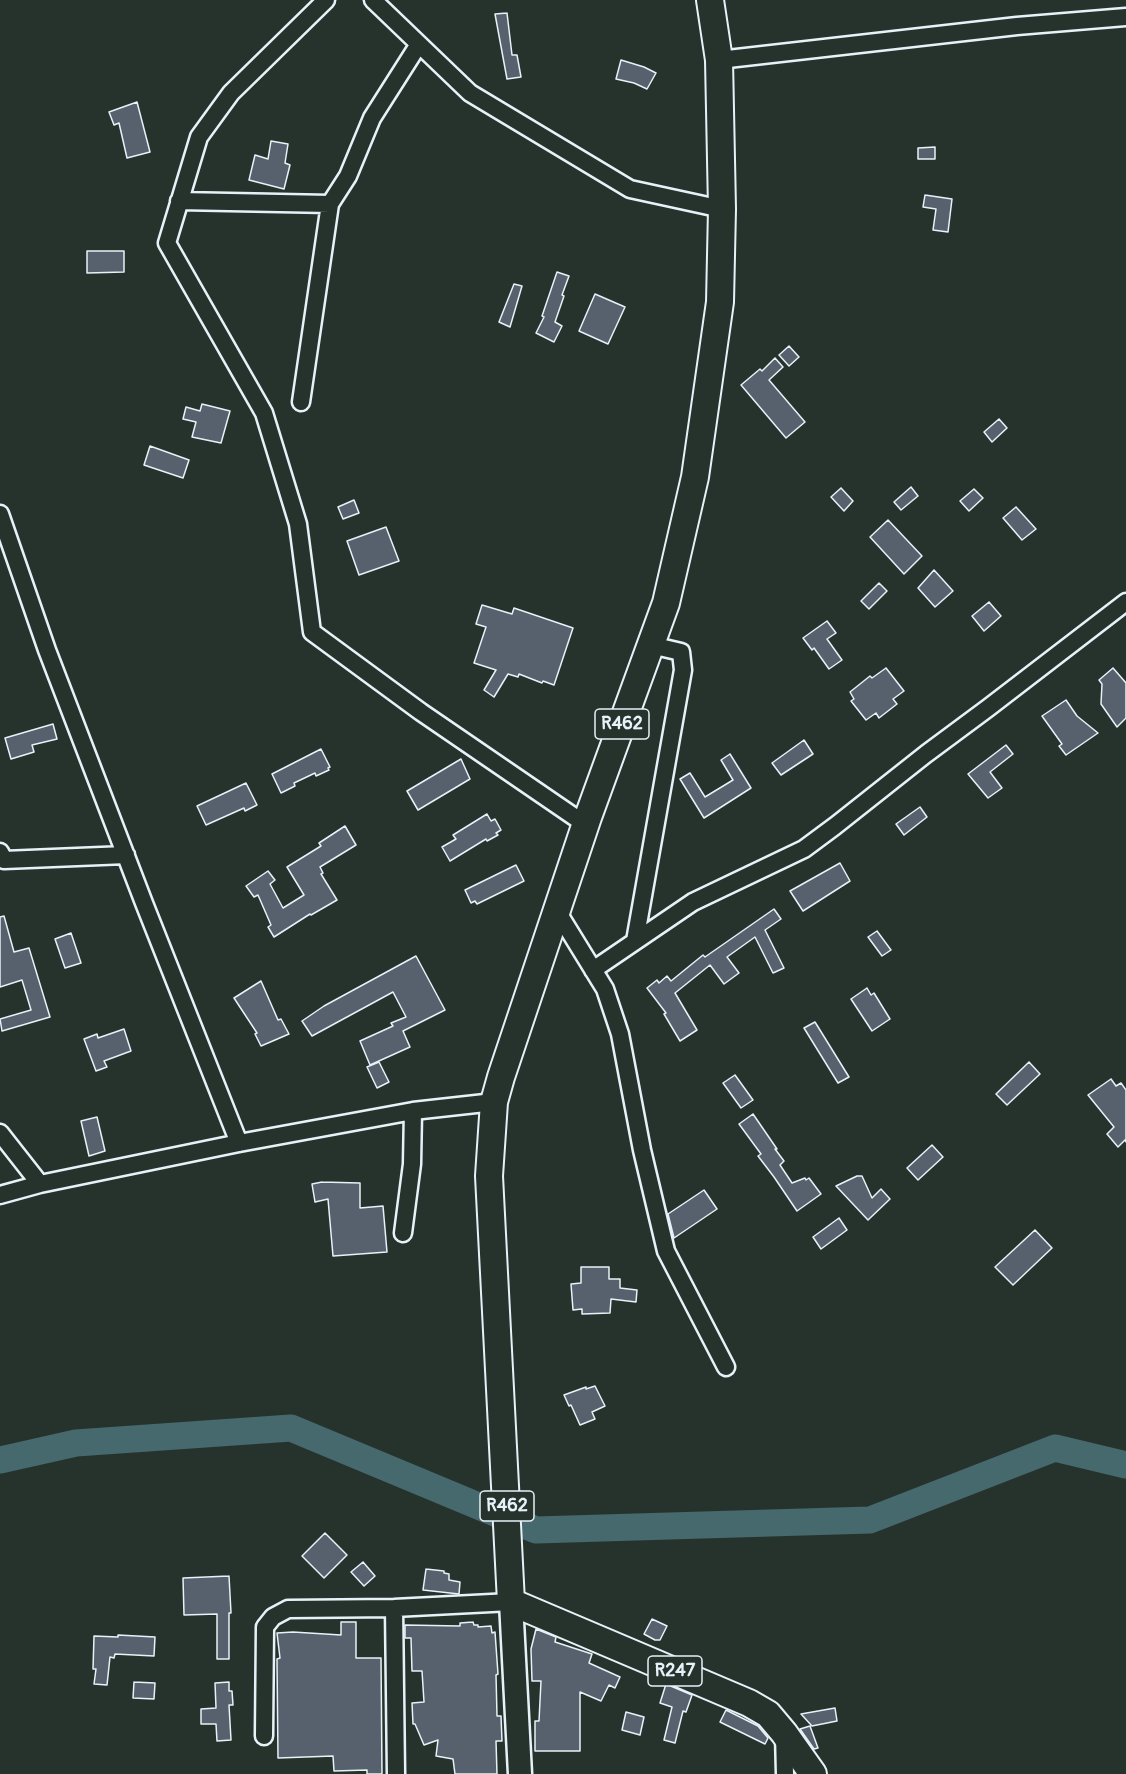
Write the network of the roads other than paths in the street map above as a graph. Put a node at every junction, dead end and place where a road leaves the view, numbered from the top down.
1 (326, 0) edge
2 (373, 0) edge
3 (710, 0) edge
4 (1126, 17) edge
5 (419, 45) junction
6 (719, 60) junction
7 (179, 201) junction
8 (330, 204) junction
9 (722, 209) junction
10 (302, 402) dead end
11 (0, 514) edge
12 (1126, 602) edge
13 (651, 645) junction
14 (588, 818) junction
15 (0, 852) edge
16 (126, 855) junction
17 (556, 911) junction
18 (635, 941) junction
19 (593, 970) junction
20 (494, 1102) junction
21 (413, 1111) junction
22 (0, 1133) edge
23 (239, 1143) junction
24 (40, 1184) junction
25 (0, 1196) edge
26 (403, 1233) dead end
27 (726, 1367) dead end
28 (511, 1602) junction
29 (394, 1608) junction
30 (784, 1733) junction
31 (264, 1736) dead end
32 (396, 1774) edge
33 (520, 1774) edge
34 (785, 1774) edge
35 (813, 1774) edge

1 - 7 street
2 - 5 street
3 - 6 main road, R462
4 - 6 street
5 - 8 street
5 - 9 street
6 - 9 main road, R462
7 - 8 street
7 - 14 street
8 - 10 street
9 - 13 main road, R462
11 - 16 street
12 - 18 street
13 - 14 main road, R462
13 - 18 street
14 - 17 main road, R462
15 - 16 street
16 - 23 street
17 - 19 street
17 - 20 main road, R462
18 - 19 street
19 - 27 street
20 - 21 street
20 - 28 main road, R462
21 - 23 street
21 - 26 street
22 - 24 street
23 - 24 street
24 - 25 street
28 - 29 street
28 - 30 main road, R247
28 - 33 street
29 - 31 street
29 - 32 street
30 - 34 street
30 - 35 main road, R247

